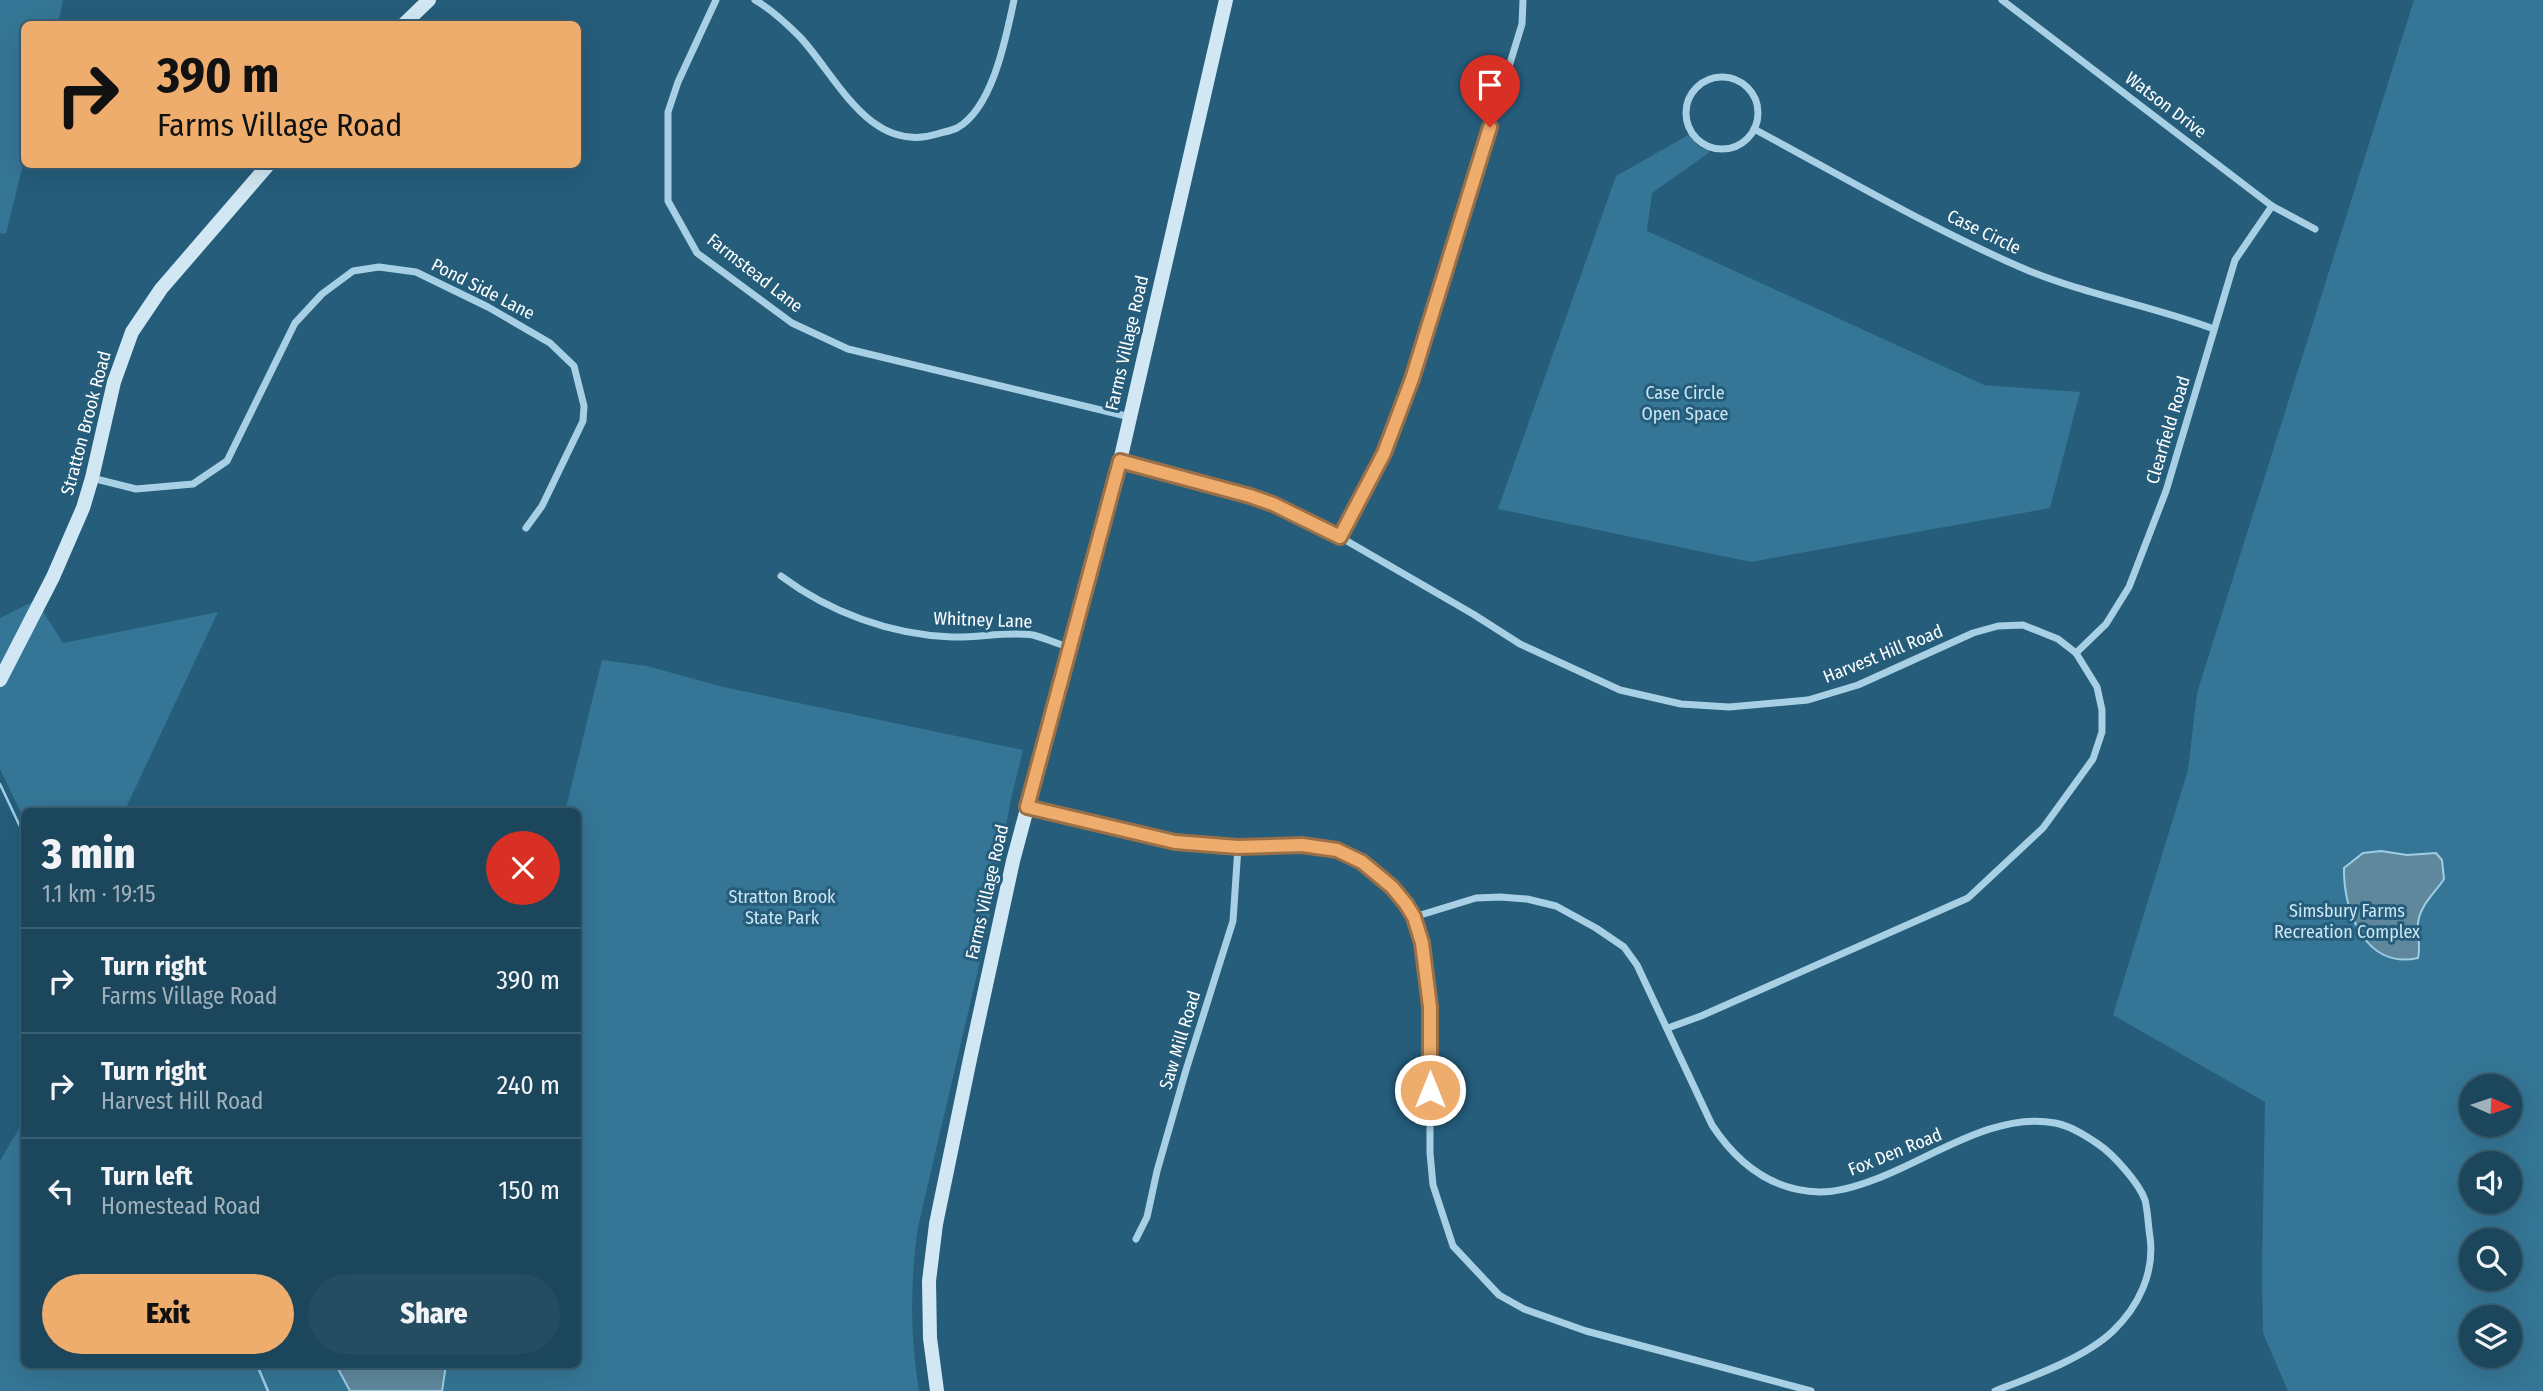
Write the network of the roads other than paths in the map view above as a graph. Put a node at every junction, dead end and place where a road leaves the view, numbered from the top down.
1 (429, 0) edge
2 (716, 0) edge
3 (755, 0) edge
4 (1014, 0) edge
5 (1226, 0) edge
6 (1523, 0) edge
7 (2002, 0) edge
8 (407, 21) edge
9 (1754, 129) junction
10 (266, 168) edge
11 (2272, 206) junction
12 (2315, 229) dead end
13 (2214, 329) junction
14 (1130, 417) junction
15 (1120, 461) junction
16 (92, 478) junction
17 (526, 528) dead end
18 (1340, 537) junction
19 (780, 576) dead end
20 (1069, 647) junction
21 (2076, 653) junction
22 (0, 680) edge
23 (1027, 807) junction
24 (1238, 847) junction
25 (1414, 917) junction
26 (1668, 1028) junction
27 (1136, 1239) dead end
28 (1778, 1387) edge
29 (937, 1391) edge
30 (1811, 1391) edge
31 (1995, 1391) edge

1 - 8 main road
2 - 14 street, Farmstead Lane
3 - 4 street
5 - 14 main road, Farms Village Road
6 - 18 street
7 - 11 street, Watson Drive
9 - 9 street
9 - 13 street, Case Circle
10 - 16 main road, Stratton Brook Road
11 - 12 street, Watson Drive
11 - 13 street, Clearfield Road
13 - 21 street, Clearfield Road
14 - 15 main road, Farms Village Road
15 - 18 street, Harvest Hill Road
15 - 20 main road, Farms Village Road
16 - 17 street, Pond Side Lane
16 - 22 main road, Stratton Brook Road
18 - 21 street, Harvest Hill Road
19 - 20 street, Whitney Lane
20 - 23 main road, Farms Village Road
21 - 26 street, Harvest Hill Road
23 - 24 street
23 - 29 main road, Farms Village Road
24 - 25 street
24 - 27 street, Saw Mill Road
25 - 26 street, Fox Den Road
25 - 28 street
26 - 31 street, Fox Den Road
28 - 30 street

